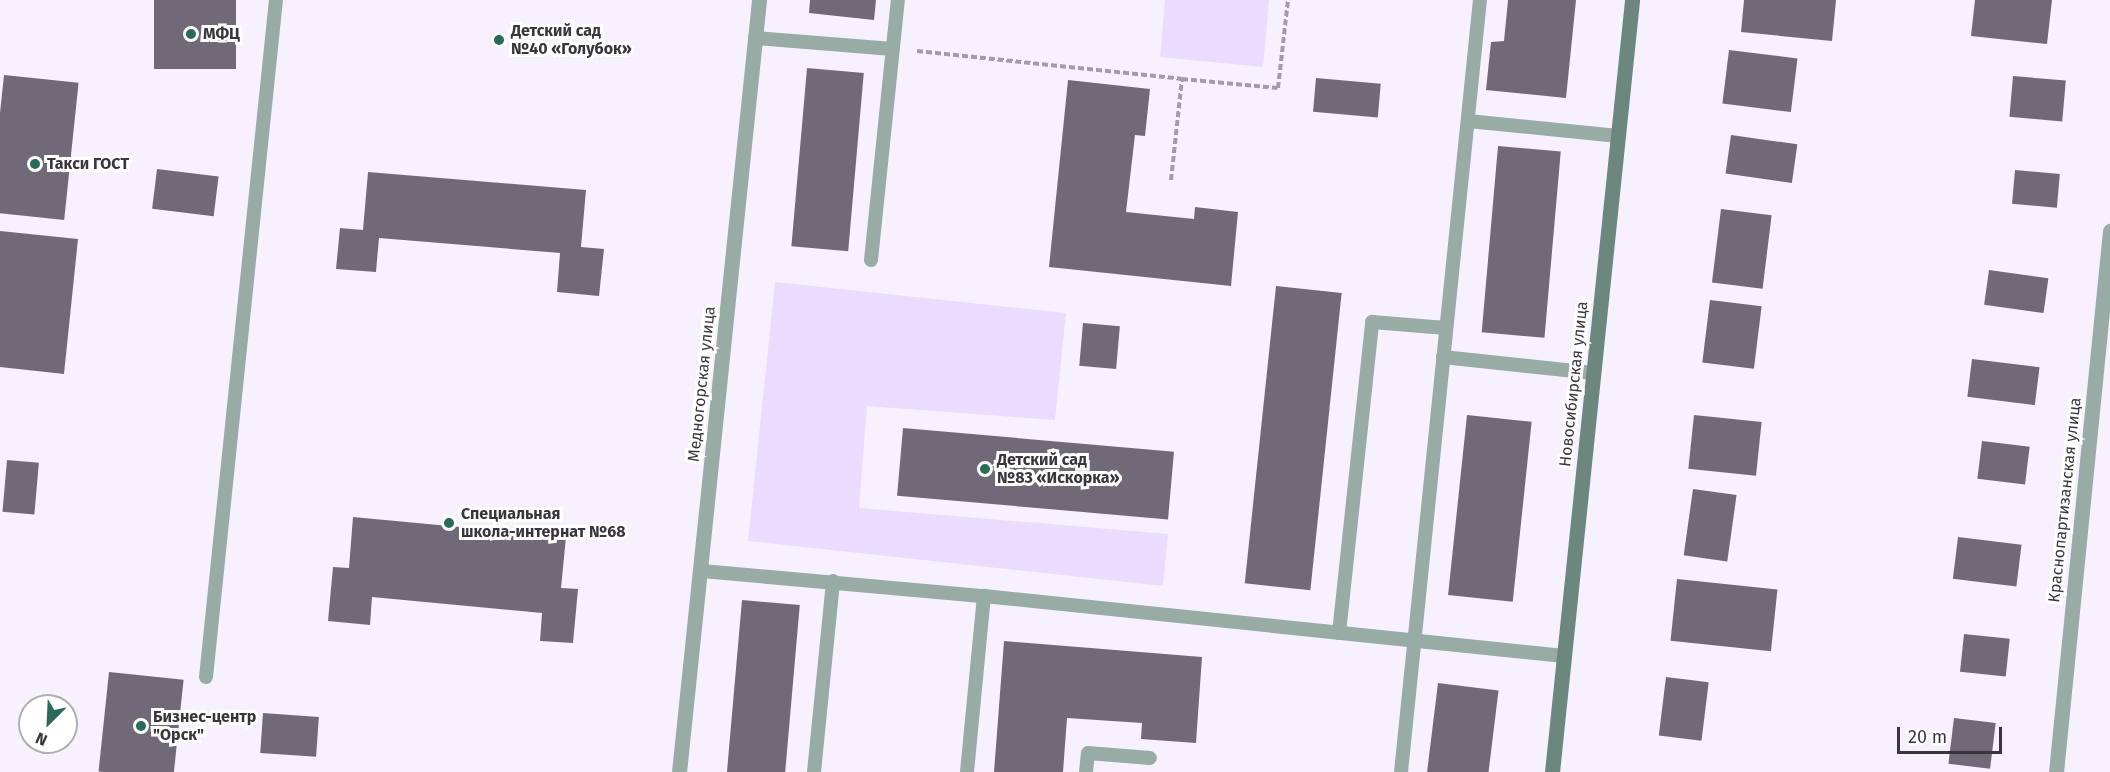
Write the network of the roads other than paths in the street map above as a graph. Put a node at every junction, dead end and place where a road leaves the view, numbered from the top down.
1 (276, 0) edge
2 (759, 0) edge
3 (898, 0) edge
4 (1480, 0) edge
5 (1632, 0) edge
6 (755, 38) junction
7 (893, 49) junction
8 (1468, 121) junction
9 (1618, 136) junction
10 (2110, 231) edge
11 (872, 260) dead end
12 (1446, 328) junction
13 (1443, 357) junction
14 (1593, 373) junction
15 (702, 571) junction
16 (833, 581) junction
17 (984, 596) junction
18 (1339, 633) junction
19 (1414, 641) junction
20 (1564, 656) junction
21 (206, 677) dead end
22 (1150, 758) dead end
23 (679, 772) edge
24 (814, 772) edge
25 (967, 772) edge
26 (1086, 772) edge
27 (1401, 772) edge
28 (1552, 772) edge
29 (2056, 772) edge

1 - 21 lane
2 - 6 street, Медногорская улица
3 - 7 lane
4 - 8 lane
5 - 9 main road, Новосибирская улица
6 - 7 lane
6 - 15 street, Медногорская улица
7 - 11 lane
8 - 9 lane
8 - 12 lane
9 - 14 main road, Новосибирская улица
10 - 29 street, Краснопартизанская улица
12 - 13 lane
12 - 18 lane
13 - 14 lane
13 - 19 lane
14 - 20 main road, Новосибирская улица
15 - 16 lane
15 - 23 street, Медногорская улица
16 - 17 lane
16 - 24 lane
17 - 18 lane
17 - 25 lane
18 - 19 lane
19 - 20 lane
19 - 27 lane
20 - 28 main road, Новосибирская улица
22 - 26 lane

